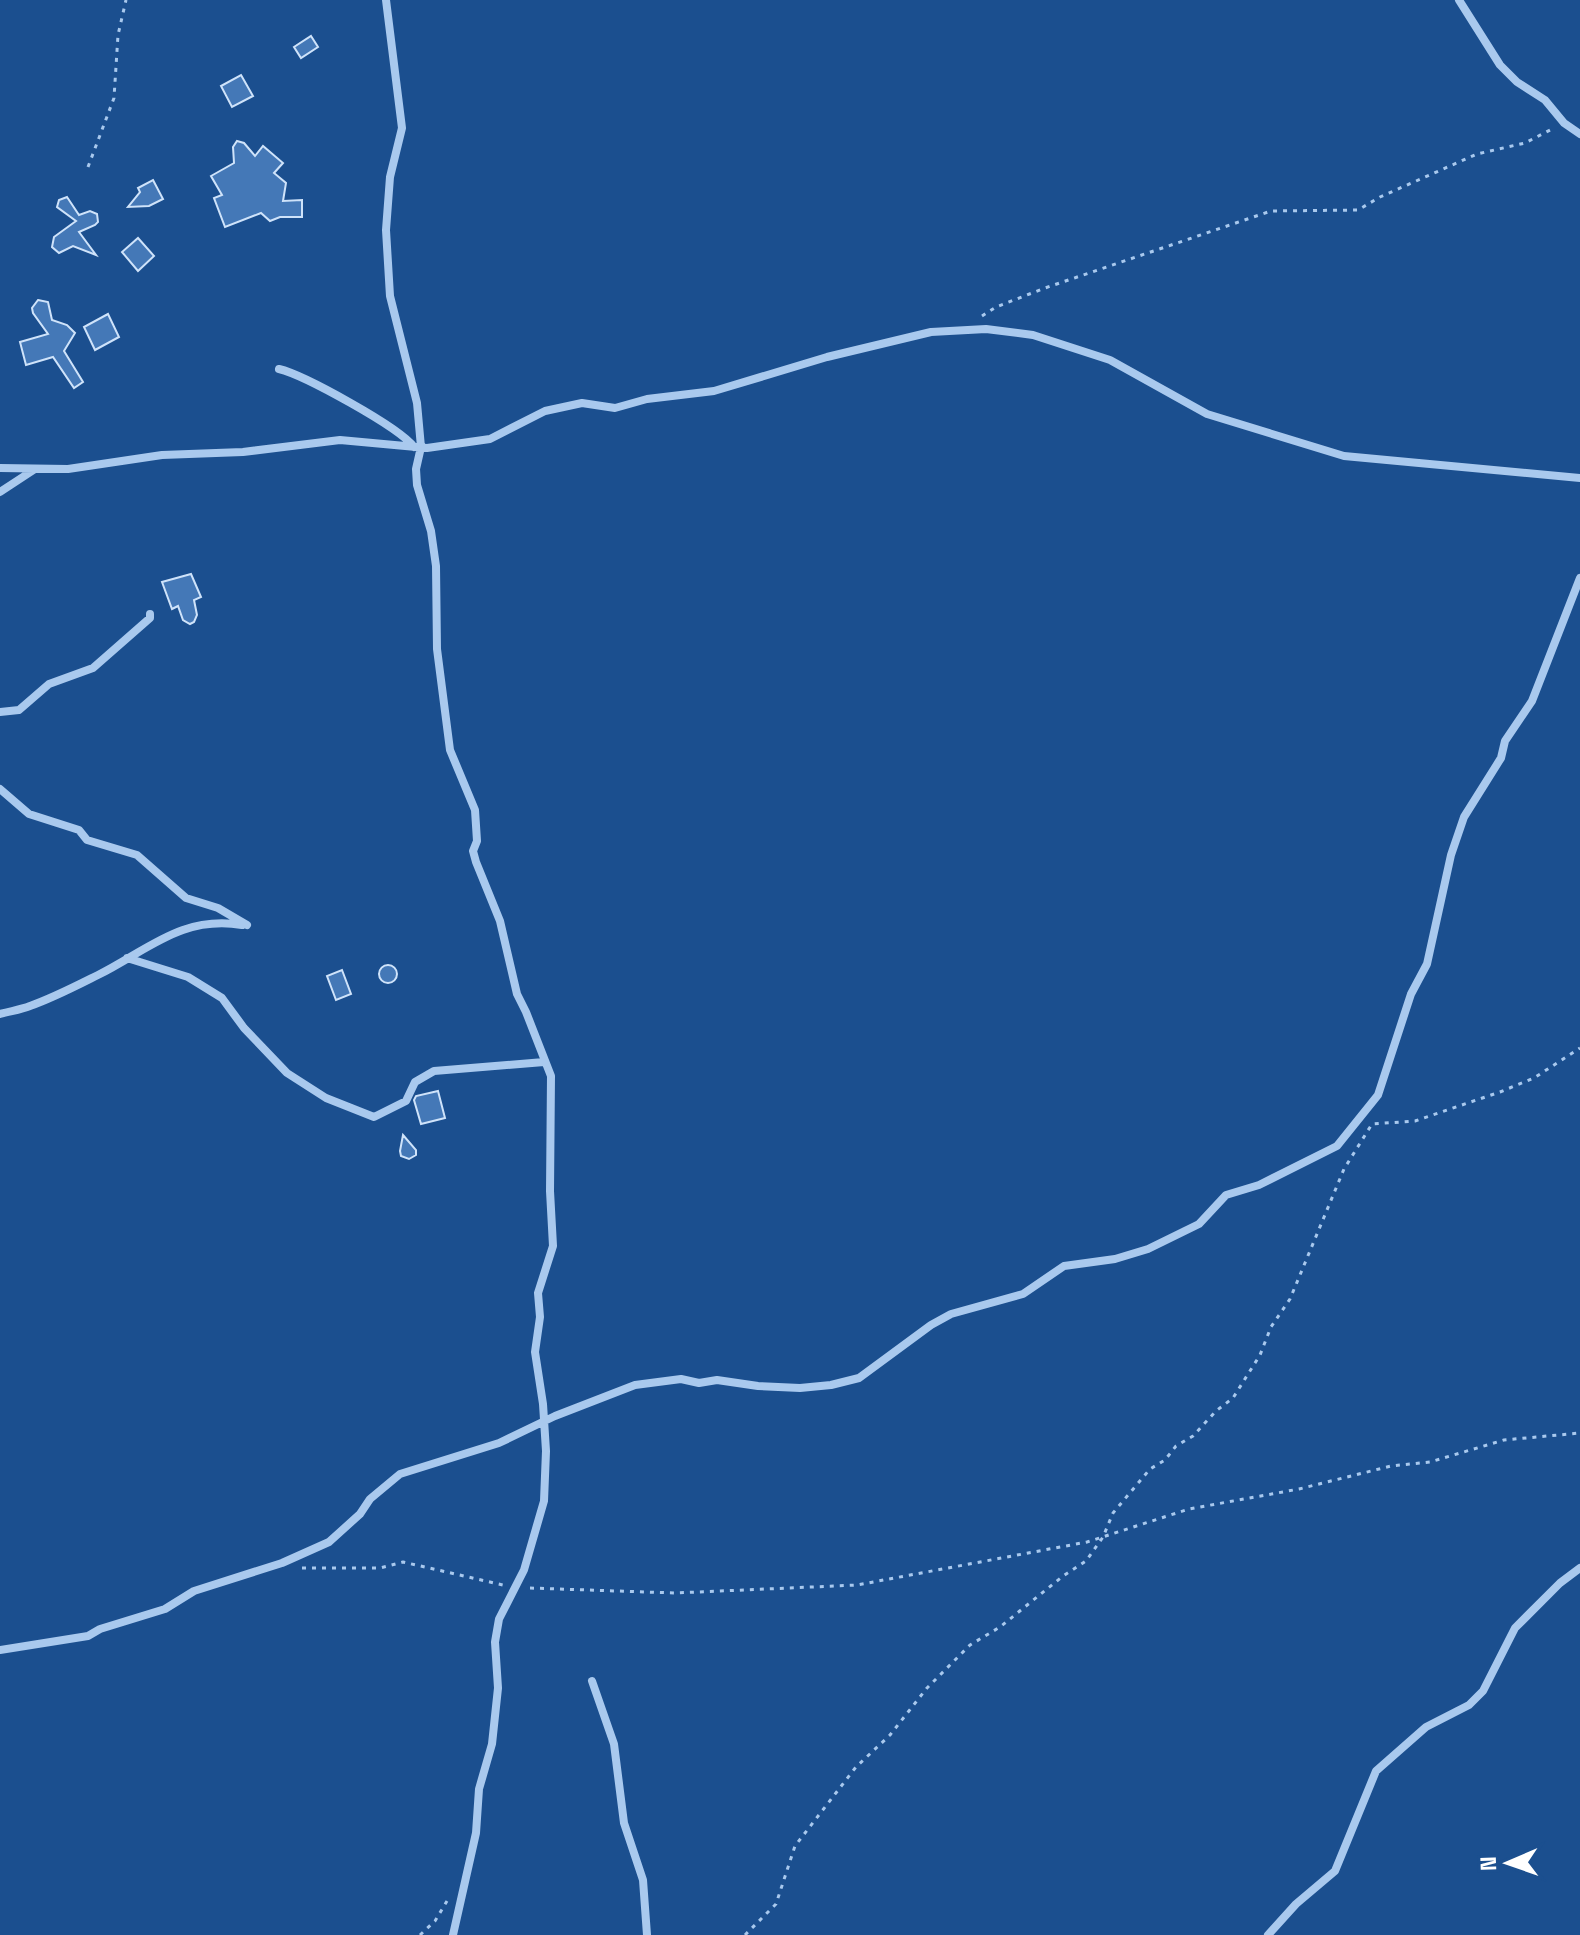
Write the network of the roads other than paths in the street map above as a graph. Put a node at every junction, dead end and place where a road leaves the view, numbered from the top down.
1 (386, 0) edge
2 (1459, 0) edge
3 (1580, 134) edge
4 (279, 369) dead end
5 (417, 447) junction
6 (0, 468) edge
7 (35, 469) junction
8 (1580, 478) edge
9 (0, 492) edge
10 (1580, 578) edge
11 (150, 614) dead end
12 (0, 712) edge
13 (0, 789) edge
14 (127, 958) junction
15 (0, 1014) edge
16 (544, 1062) junction
17 (543, 1421) junction
18 (1580, 1568) edge
19 (0, 1650) edge
20 (592, 1681) dead end
21 (453, 1935) edge
22 (647, 1935) edge
23 (1268, 1935) edge

1 - 5 street
2 - 3 street
4 - 5 street
5 - 7 street
5 - 8 street
5 - 16 street
6 - 7 street
7 - 9 street
10 - 17 street
11 - 12 street
13 - 14 street
14 - 15 street
14 - 16 street
16 - 17 street
17 - 19 street
17 - 21 street
18 - 23 street
20 - 22 street

